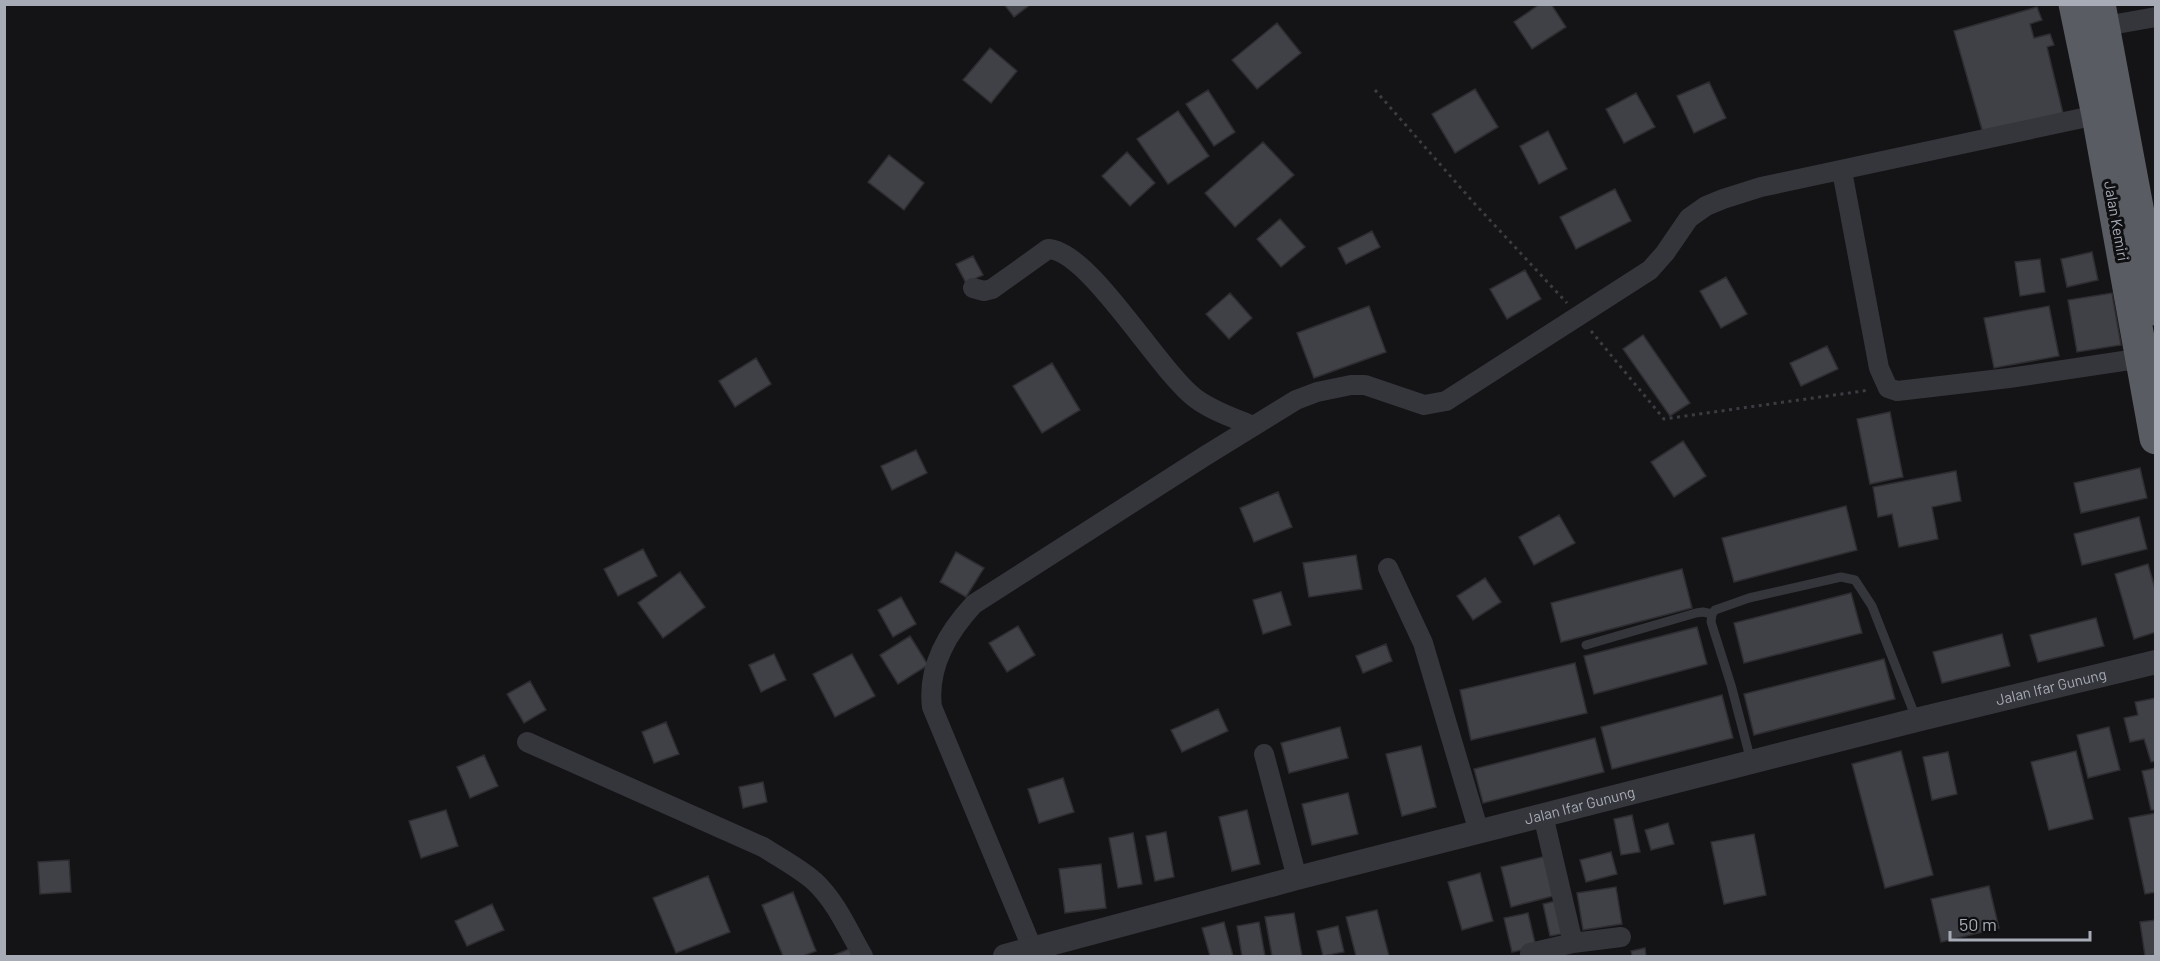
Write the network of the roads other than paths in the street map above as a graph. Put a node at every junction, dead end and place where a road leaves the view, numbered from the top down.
1 (2089, 16) edge
2 (2156, 17) edge
3 (2109, 113) junction
4 (1842, 171) junction
5 (973, 288) dead end
6 (2156, 309) edge
7 (2148, 357) edge
8 (1253, 426) junction
9 (2155, 437) edge
10 (1388, 568) dead end
11 (1712, 614) junction
12 (1586, 645) dead end
13 (2156, 662) edge
14 (1916, 720) junction
15 (527, 742) dead end
16 (1264, 754) dead end
17 (1752, 763) junction
18 (1543, 815) junction
19 (1479, 832) junction
20 (1297, 878) junction
21 (1621, 937) dead end
22 (1574, 943) junction
23 (1033, 950) junction
24 (1530, 953) dead end
25 (863, 957) edge
26 (1005, 957) edge

1 - 2 street
1 - 3 highway, Jalan Kemiri
3 - 4 street
3 - 6 highway, Jalan Kemiri
3 - 7 highway, Jalan Kemiri
4 - 7 street
4 - 8 street
5 - 8 street
7 - 9 highway, Jalan Kemiri
8 - 23 street
10 - 19 street
11 - 12 lane
11 - 14 lane
11 - 17 lane
13 - 14 street, Jalan Ifar Gunung
14 - 17 street, Jalan Ifar Gunung
15 - 25 street
16 - 20 street
17 - 18 street, Jalan Ifar Gunung
18 - 19 street, Jalan Ifar Gunung
18 - 22 street
19 - 20 street, Jalan Ifar Gunung
20 - 23 street, Jalan Ifar Gunung
21 - 22 street
22 - 24 street
23 - 26 street, Jalan Ifar Gunung

